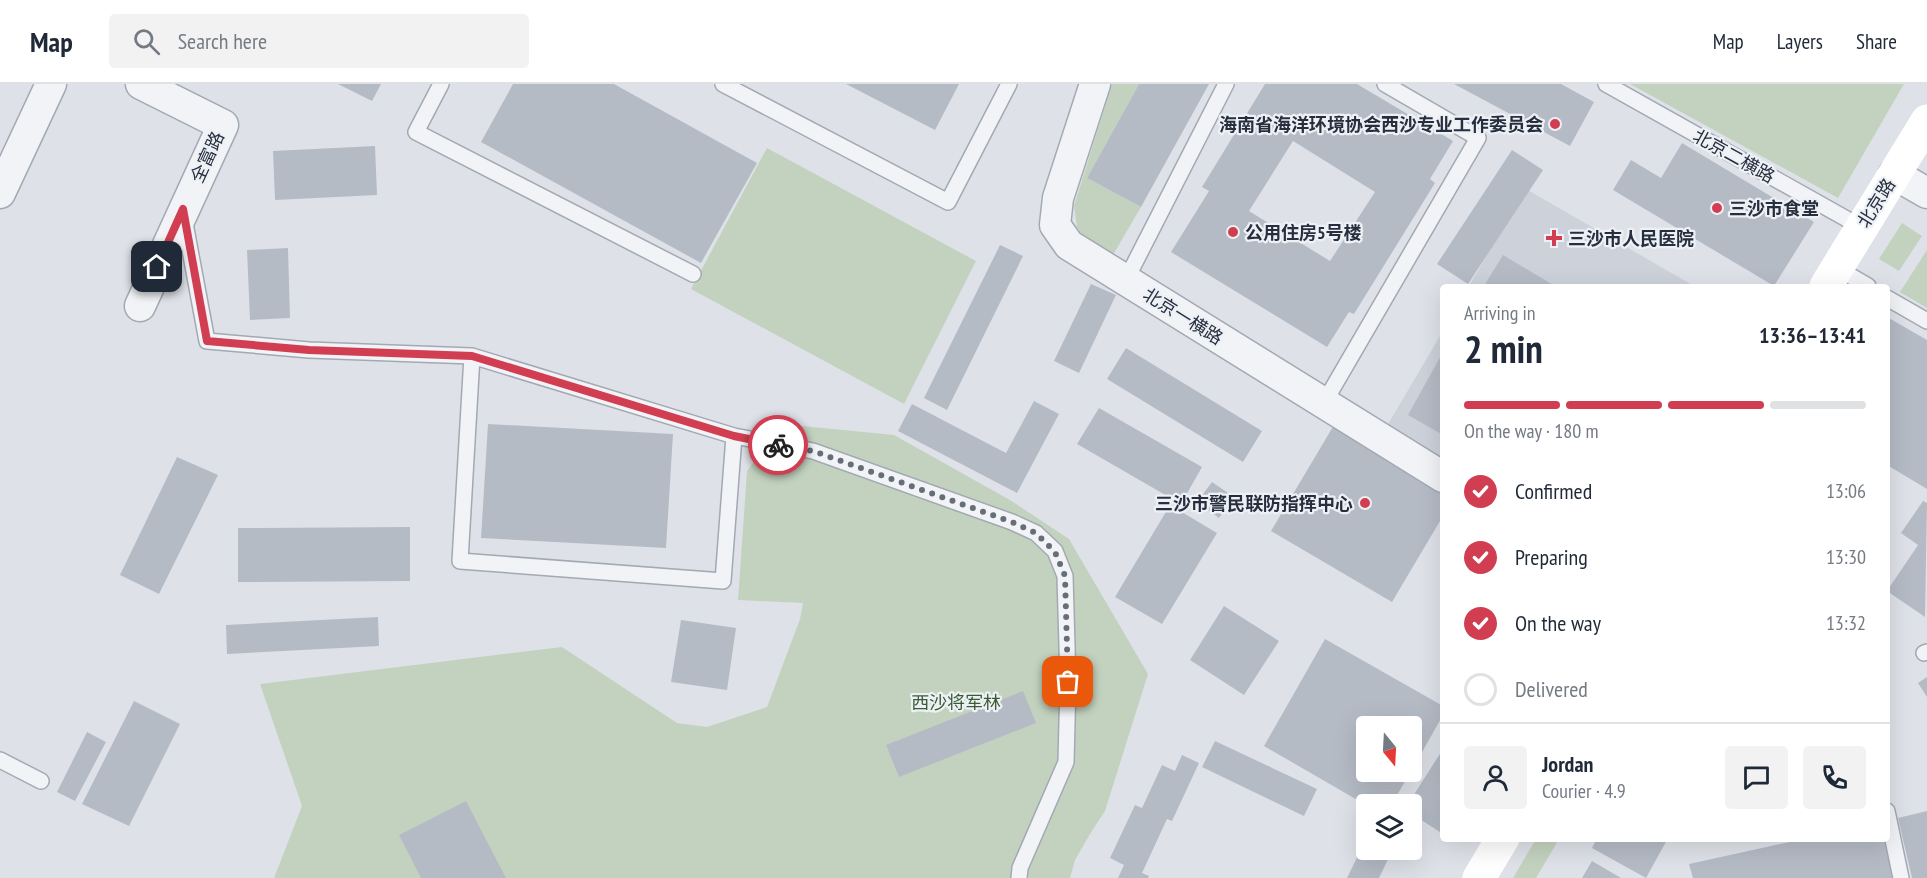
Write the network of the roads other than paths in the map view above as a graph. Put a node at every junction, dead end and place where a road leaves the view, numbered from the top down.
1 (51, 84) edge
2 (141, 84) edge
3 (441, 84) edge
4 (723, 84) edge
5 (1009, 84) edge
6 (1095, 84) edge
7 (1226, 84) edge
8 (1386, 84) edge
9 (1606, 84) edge
10 (1927, 121) edge
11 (1894, 174) junction
12 (0, 193) edge
13 (1927, 194) edge
14 (183, 209) junction
15 (1861, 227) junction
16 (693, 274) dead end
17 (1832, 277) edge
18 (1126, 279) junction
19 (1860, 284) edge
20 (1890, 300) edge
21 (140, 306) dead end
22 (1927, 321) edge
23 (472, 356) junction
24 (1324, 403) junction
25 (734, 436) junction
26 (1440, 475) edge
27 (0, 760) edge
28 (40, 781) dead end
29 (1890, 825) edge
30 (1501, 842) edge
31 (1019, 878) edge
32 (1479, 878) edge
33 (1901, 878) edge

1 - 12 street
2 - 14 street, 全富路
3 - 16 lane
4 - 5 lane
6 - 18 street, 北京一横路
7 - 18 lane
8 - 24 lane
9 - 15 lane, 北京二横路
10 - 11 street, 北京路
11 - 13 street
11 - 15 street, 北京路
14 - 21 street, 全富路
14 - 23 lane
15 - 17 street, 北京路
17 - 19 lane
18 - 24 street, 北京一横路
20 - 22 lane
23 - 25 lane
23 - 25 lane
24 - 26 street, 北京一横路
25 - 31 lane
27 - 28 lane
29 - 33 lane
30 - 32 street

